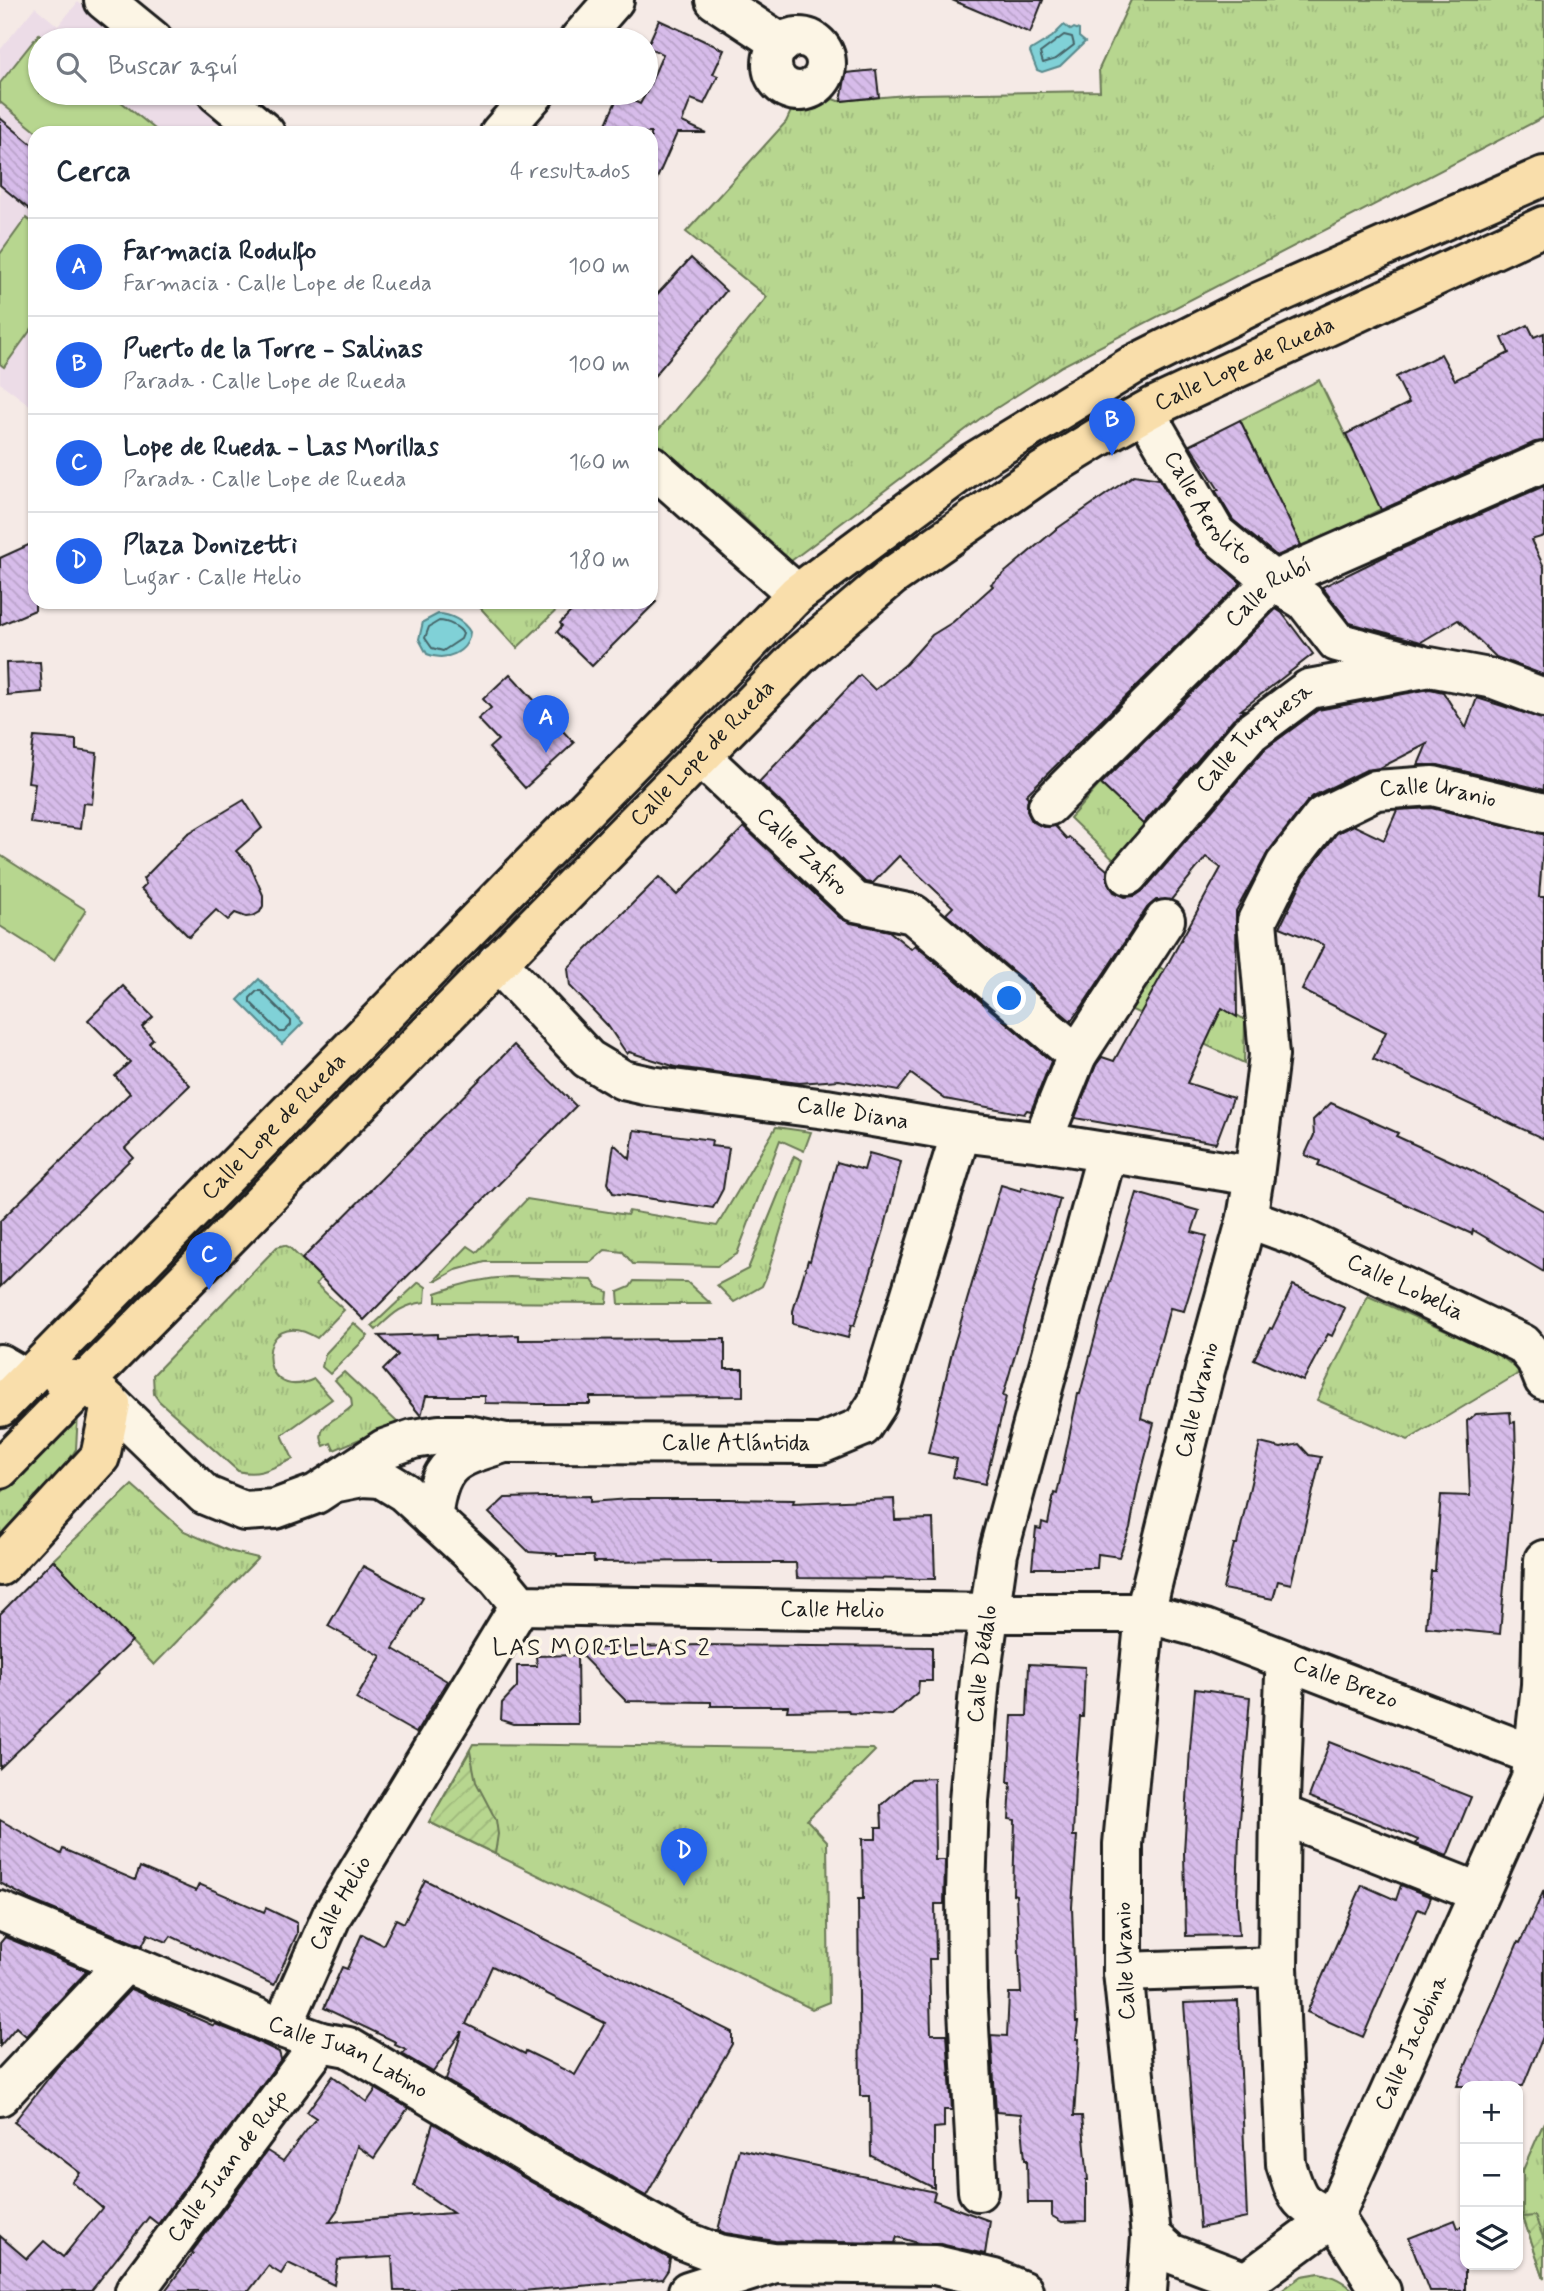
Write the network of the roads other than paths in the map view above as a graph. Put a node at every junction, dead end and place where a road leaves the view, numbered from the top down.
1 (104, 0) edge
2 (614, 0) edge
3 (715, 0) edge
4 (138, 28) edge
5 (590, 28) edge
6 (782, 44) dead end
7 (231, 105) edge
8 (524, 105) edge
9 (257, 126) edge
10 (506, 126) edge
11 (1544, 148) edge
12 (1544, 177) edge
13 (1544, 226) edge
14 (1393, 244) junction
15 (1145, 412) junction
16 (1544, 462) edge
17 (658, 471) edge
18 (1273, 581) junction
19 (797, 594) junction
20 (1430, 667) junction
21 (1544, 698) edge
22 (700, 756) junction
23 (1048, 806) dead end
24 (1544, 813) edge
25 (1128, 875) dead end
26 (1165, 920) dead end
27 (497, 962) junction
28 (1077, 1055) junction
29 (961, 1132) junction
30 (1042, 1142) junction
31 (1107, 1152) junction
32 (1254, 1176) junction
33 (1247, 1219) junction
34 (11, 1371) edge
35 (1544, 1380) edge
36 (99, 1393) junction
37 (0, 1407) edge
38 (506, 1443) junction
39 (163, 1455) junction
40 (100, 1457) junction
41 (0, 1469) edge
42 (337, 1482) junction
43 (432, 1518) junction
44 (1544, 1560) edge
45 (0, 1566) edge
46 (520, 1605) junction
47 (1145, 1612) junction
48 (991, 1613) junction
49 (1287, 1660) junction
50 (1541, 1755) edge
51 (1280, 1814) junction
52 (1478, 1892) junction
53 (0, 1911) edge
54 (124, 1964) junction
55 (1278, 1967) junction
56 (1124, 1972) junction
57 (282, 2028) junction
58 (321, 2042) junction
59 (0, 2096) edge
60 (978, 2191) dead end
61 (1334, 2217) junction
62 (1151, 2236) junction
63 (677, 2238) junction
64 (773, 2263) junction
65 (1240, 2286) edge
66 (1002, 2287) edge
67 (135, 2291) edge
68 (668, 2291) edge
69 (688, 2291) edge
70 (1147, 2291) edge
71 (1381, 2291) edge

1 - 4 street
2 - 5 street
3 - 6 street
7 - 9 street
8 - 10 street
11 - 14 main road, Calle Lope de Rueda
12 - 14 main road, Calle Lope de Rueda
13 - 15 main road, Calle Lope de Rueda
14 - 19 main road, Calle Lope de Rueda
15 - 18 street, Calle Aerolito
15 - 22 main road, Calle Lope de Rueda
16 - 18 street, Calle Rubí
17 - 19 street
18 - 20 street, Calle Aerolito
18 - 23 street, Calle Rubí
19 - 34 main road, Calle Lope de Rueda
20 - 21 street, Calle Turquesa
20 - 25 street, Calle Turquesa
22 - 27 main road, Calle Lope de Rueda
22 - 28 street, Calle Zafiro
24 - 32 street, Calle Uranio
26 - 28 street
27 - 29 street, Calle Diana
27 - 36 main road, Calle Lope de Rueda
28 - 30 street
29 - 30 street, Calle Diana
29 - 38 street, Calle Atlántida
30 - 31 street, Calle Diana
31 - 32 street, Calle Diana
31 - 48 street, Calle Dédalo
32 - 33 street, Calle Uranio
33 - 35 street, Calle Lobelia
33 - 47 street, Calle Uranio
34 - 36 main road
34 - 37 main road, Calle Lope de Rueda
36 - 39 street, Calle Atlántida
36 - 40 main road
36 - 41 main road, Calle Lope de Rueda
38 - 42 street, Calle Atlántida
38 - 43 street, Calle Atlántida
39 - 40 street
39 - 42 street, Calle Atlántida
40 - 45 main road
42 - 43 street, Calle Atlántida
43 - 46 street
44 - 50 street
46 - 48 street, Calle Helio
46 - 57 street, Calle Helio
47 - 48 street, Calle Helio
47 - 49 street, Calle Brezo
47 - 56 street, Calle Uranio
48 - 60 street, Calle Dédalo
49 - 50 street, Calle Brezo
49 - 51 street
50 - 52 street, Calle Jacobina
51 - 52 street
51 - 55 street
52 - 61 street, Calle Jacobina
53 - 54 street, Calle Juan Latino
54 - 57 street, Calle Juan Latino
54 - 59 street
55 - 56 street
55 - 61 street
56 - 62 street, Calle Uranio
57 - 58 street, Calle Juan Latino
58 - 63 street, Calle Juan Latino
58 - 67 street, Calle Juan de Rufo
61 - 65 street, Calle Jacobina
61 - 71 street
62 - 65 street
62 - 70 street, Calle Uranio
63 - 64 street, Calle Juan Latino
63 - 68 street
64 - 66 street
64 - 69 street

